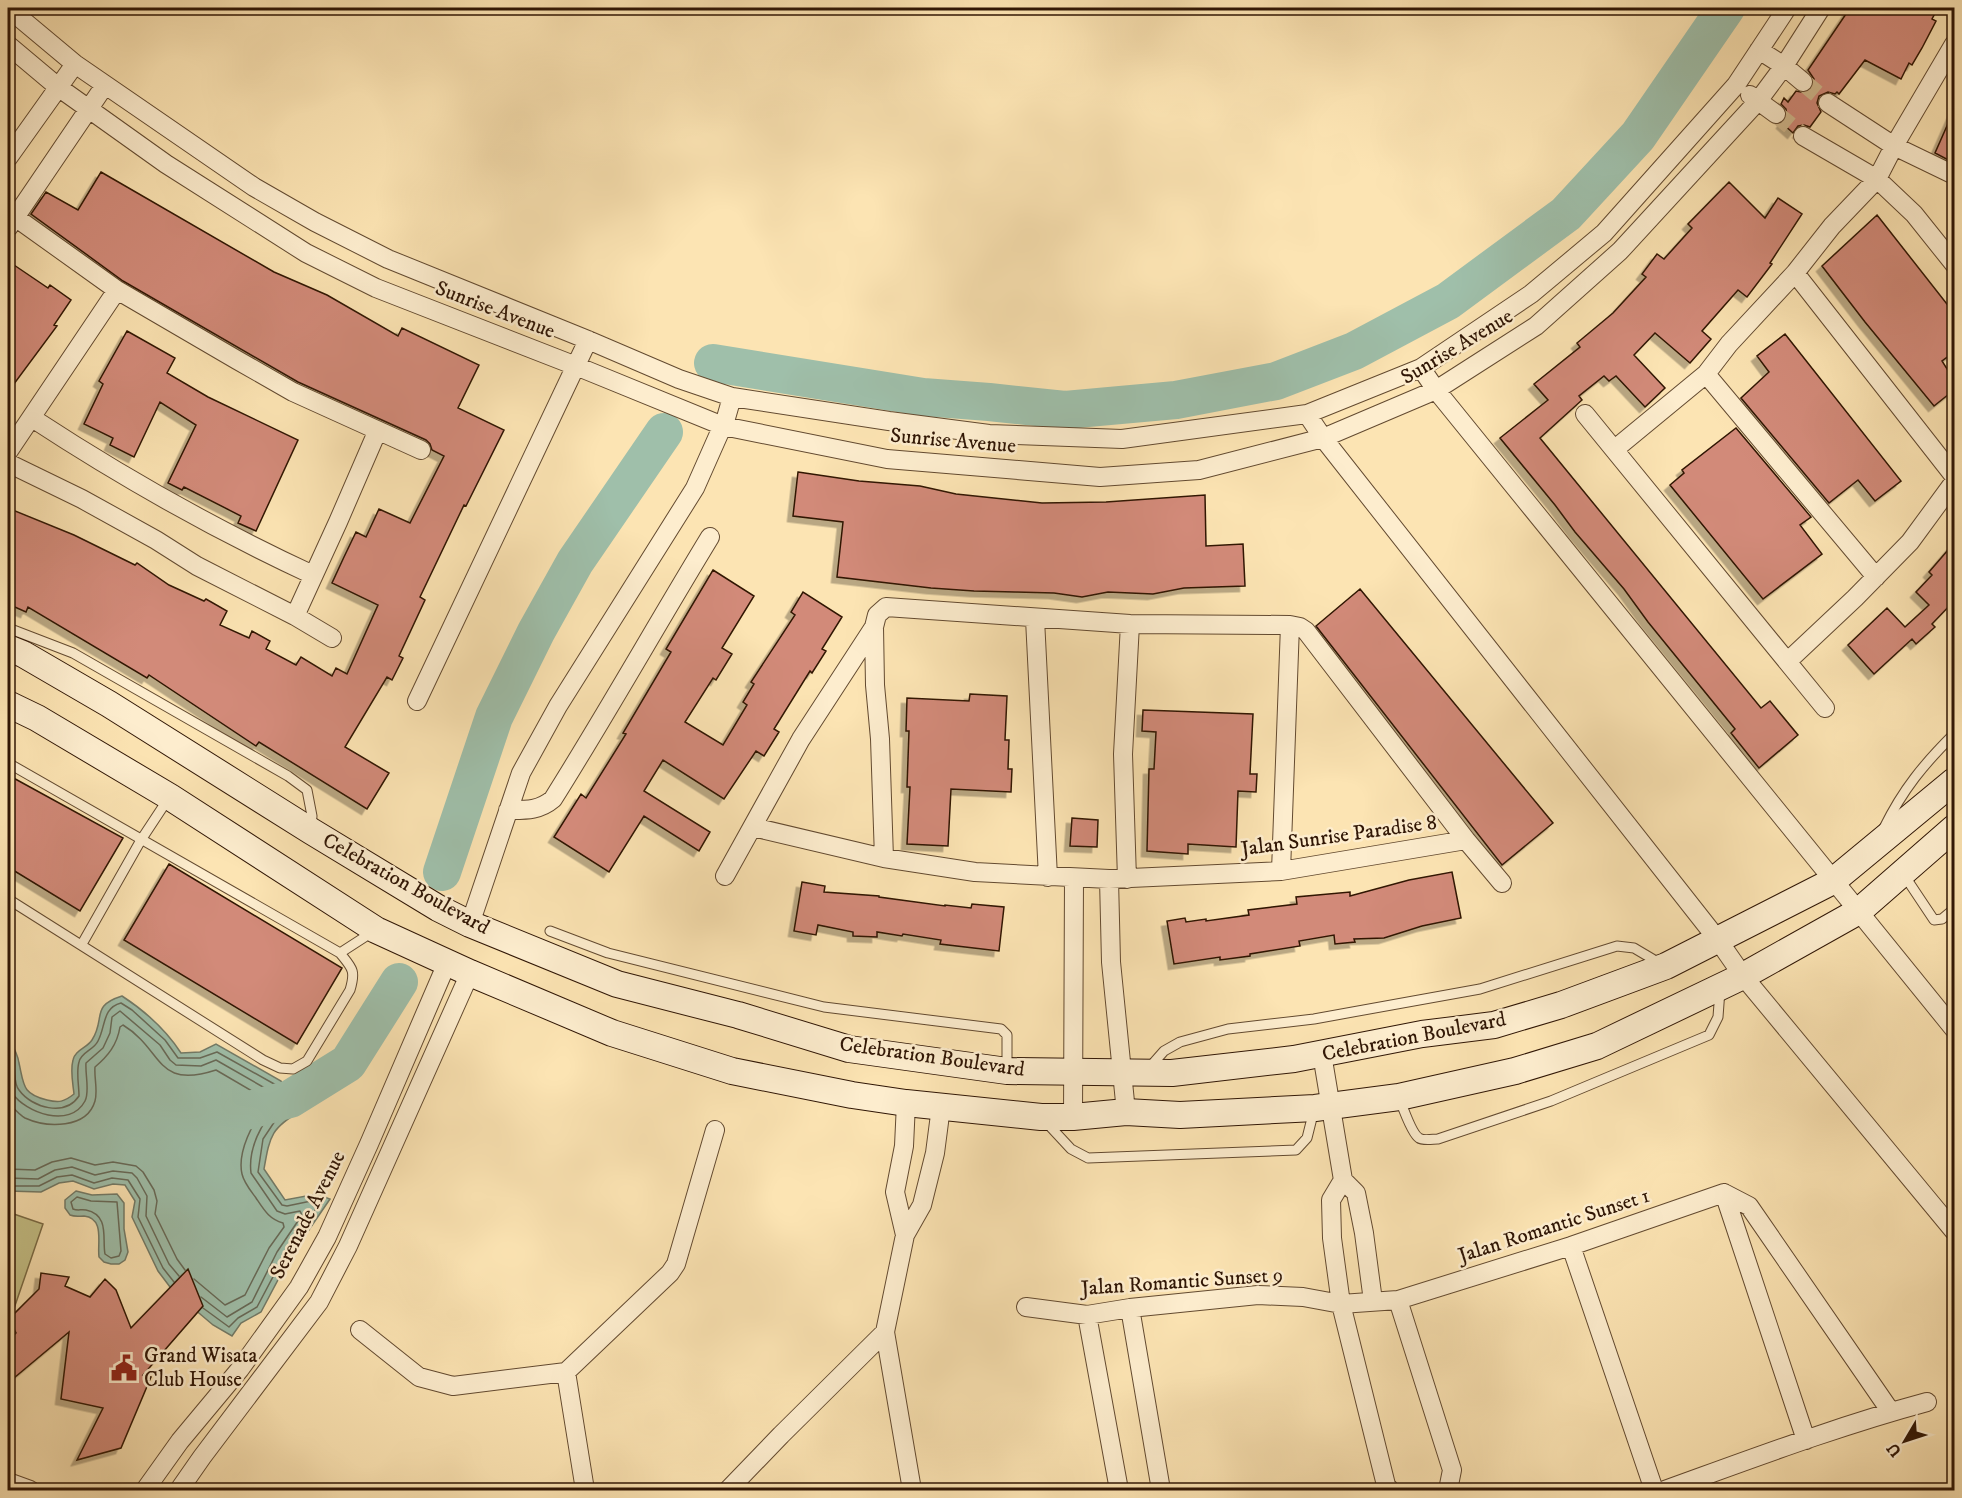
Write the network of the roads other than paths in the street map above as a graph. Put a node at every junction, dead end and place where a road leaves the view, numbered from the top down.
1 (8, 8) edge
2 (1787, 8) edge
3 (1821, 8) edge
4 (1954, 44) edge
5 (8, 45) edge
6 (1759, 50) junction
7 (75, 64) junction
8 (1784, 66) junction
9 (1803, 82) tunnel mouth
10 (105, 85) junction
11 (1736, 85) junction
12 (58, 87) junction
13 (1758, 101) junction
14 (1828, 103) tunnel mouth
15 (88, 109) junction
16 (1776, 114) tunnel mouth
17 (1803, 136) tunnel mouth
18 (1894, 146) junction
19 (8, 158) edge
20 (1954, 175) edge
21 (1877, 179) junction
22 (10, 219) edge
23 (1954, 264) edge
24 (1796, 273) junction
25 (117, 290) junction
26 (588, 340) junction
27 (576, 366) junction
28 (1421, 368) junction
29 (1706, 374) junction
30 (1436, 390) junction
31 (732, 397) junction
32 (1307, 414) junction
33 (1586, 414) dead end
34 (33, 417) junction
35 (723, 426) junction
36 (377, 432) junction
37 (1323, 438) junction
38 (1615, 449) junction
39 (421, 450) dead end
40 (8, 452) edge
41 (8, 463) edge
42 (1954, 476) edge
43 (1954, 482) edge
44 (710, 537) dead end
45 (313, 575) junction
46 (1876, 577) junction
47 (295, 616) junction
48 (1035, 619) junction
49 (1130, 624) junction
50 (1290, 624) junction
51 (874, 627) junction
52 (8, 628) edge
53 (332, 638) dead end
54 (8, 648) edge
55 (1788, 661) junction
56 (417, 700) dead end
57 (8, 704) edge
58 (1825, 708) dead end
59 (1954, 734) edge
60 (8, 763) edge
61 (1954, 781) edge
62 (170, 797) junction
63 (508, 810) junction
64 (753, 827) junction
65 (1954, 828) edge
66 (311, 831) junction
67 (141, 840) junction
68 (1466, 840) junction
69 (1875, 846) junction
70 (884, 858) junction
71 (1281, 871) junction
72 (1903, 873) junction
73 (725, 876) dead end
74 (1048, 877) junction
75 (1074, 879) junction
76 (1118, 879) junction
77 (1833, 881) junction
78 (1502, 883) dead end
79 (8, 899) edge
80 (1954, 909) edge
81 (1859, 911) junction
82 (470, 924) junction
83 (375, 930) junction
84 (550, 930) dead end
85 (1718, 940) junction
86 (82, 944) junction
87 (340, 953) junction
88 (447, 963) junction
89 (1666, 966) junction
90 (470, 973) junction
91 (1743, 976) junction
92 (1720, 988) junction
93 (1954, 1029) edge
94 (1323, 1054) junction
95 (1073, 1070) junction
96 (1007, 1071) junction
97 (1134, 1072) junction
98 (1399, 1097) junction
99 (906, 1103) junction
100 (1323, 1106) junction
101 (941, 1107) junction
102 (1126, 1112) junction
103 (1041, 1117) junction
104 (1073, 1117) junction
105 (716, 1130) dead end
106 (1343, 1180) junction
107 (1724, 1193) junction
108 (1954, 1231) edge
109 (1364, 1233) junction
110 (905, 1235) junction
111 (1332, 1238) junction
112 (1571, 1245) junction
113 (1373, 1300) junction
114 (1398, 1300) junction
115 (1341, 1304) junction
116 (1026, 1307) dead end
117 (1130, 1308) junction
118 (1087, 1315) junction
119 (360, 1330) dead end
120 (885, 1332) junction
121 (566, 1372) junction
122 (1927, 1402) dead end
123 (1891, 1412) junction
124 (1806, 1440) junction
125 (8, 1482) edge
126 (910, 1490) edge
127 (30, 1491) edge
128 (145, 1491) edge
129 (179, 1491) edge
130 (585, 1491) edge
131 (728, 1491) edge
132 (1119, 1491) edge
133 (1161, 1491) edge
134 (1390, 1491) edge
135 (1448, 1491) edge
136 (1654, 1491) edge
137 (1665, 1491) edge

1 - 7 street, Sunrise Avenue
2 - 6 street, Sunrise Avenue
3 - 8 street, Sunrise Avenue
4 - 18 street
5 - 12 street, Sunrise Avenue
6 - 8 street
6 - 11 street, Sunrise Avenue
7 - 10 street, Sunrise Avenue
7 - 12 street
8 - 9 street
8 - 13 street, Sunrise Avenue
10 - 15 street
10 - 26 street, Sunrise Avenue
11 - 13 street
11 - 28 street, Sunrise Avenue
12 - 15 street, Sunrise Avenue
12 - 19 street
13 - 16 street
13 - 30 street, Sunrise Avenue
14 - 18 street
15 - 22 street
15 - 27 street, Sunrise Avenue
17 - 21 street
18 - 20 street
18 - 21 street
21 - 23 street
21 - 24 street
22 - 25 street
24 - 29 street
24 - 42 street
25 - 34 street
25 - 36 street
26 - 27 street
26 - 31 street, Sunrise Avenue
27 - 35 street, Sunrise Avenue
27 - 56 street
28 - 30 street
28 - 32 street, Sunrise Avenue
29 - 38 street
29 - 46 street
30 - 37 street, Sunrise Avenue
30 - 77 street
31 - 32 street, Sunrise Avenue
31 - 35 street
32 - 37 street
33 - 38 street
34 - 40 street
34 - 45 street
35 - 37 street, Sunrise Avenue
35 - 63 street
36 - 39 street
36 - 45 street
37 - 85 street
38 - 55 street
41 - 47 street
43 - 46 street
44 - 63 street
45 - 47 street
46 - 55 street
47 - 53 street
48 - 49 street
48 - 51 street
48 - 74 street
49 - 50 street
49 - 76 street
50 - 68 street
50 - 71 street
51 - 64 street
51 - 70 street
52 - 66 lane
54 - 66 street, Celebration Boulevard
55 - 58 street
57 - 62 street
59 - 69 lane
60 - 67 lane
61 - 69 street, Celebration Boulevard
62 - 67 lane
62 - 83 street
63 - 82 street
64 - 70 street, Jalan Sunrise Paradise 8
64 - 73 street
65 - 72 street
66 - 82 street, Celebration Boulevard
67 - 86 lane
67 - 87 lane
68 - 71 street, Jalan Sunrise Paradise 8
68 - 78 street
69 - 77 street, Celebration Boulevard
70 - 74 street, Jalan Sunrise Paradise 8
71 - 76 street, Jalan Sunrise Paradise 8
72 - 80 lane
72 - 81 street
74 - 75 street, Jalan Sunrise Paradise 8
75 - 76 street, Jalan Sunrise Paradise 8
75 - 95 street
76 - 97 street
77 - 81 street
77 - 85 street, Celebration Boulevard
79 - 86 lane
81 - 91 street
81 - 93 street
82 - 96 street, Celebration Boulevard
83 - 87 lane
83 - 88 street
84 - 96 lane
85 - 89 street, Celebration Boulevard
85 - 91 street
86 - 87 lane
88 - 90 street
88 - 128 street, Serenade Avenue
89 - 94 street, Celebration Boulevard
89 - 97 lane
90 - 99 street
90 - 129 street
91 - 92 street
91 - 108 street
92 - 98 street
92 - 98 lane
94 - 97 street, Celebration Boulevard
94 - 100 street
95 - 96 street, Celebration Boulevard
95 - 97 street, Celebration Boulevard
95 - 104 street
97 - 102 street
98 - 100 street
99 - 101 street
99 - 110 street
100 - 102 street
100 - 103 lane
100 - 106 street
101 - 103 street
101 - 110 street
102 - 104 street
103 - 104 street
105 - 121 street
106 - 109 street
106 - 111 street
107 - 112 street, Jalan Romantic Sunset 1
107 - 123 street
107 - 124 street
109 - 111 street
109 - 113 street
110 - 120 street
111 - 115 street
112 - 114 street, Jalan Romantic Sunset 1
112 - 136 street
113 - 114 street, Jalan Romantic Sunset 1
113 - 115 street, Jalan Romantic Sunset 9
114 - 135 street
115 - 117 street, Jalan Romantic Sunset 9
115 - 134 street
116 - 118 street, Jalan Romantic Sunset 9
117 - 118 street, Jalan Romantic Sunset 9
117 - 133 street
118 - 132 street
119 - 121 street
120 - 126 street
120 - 131 street
121 - 130 street
122 - 123 street
123 - 124 street
124 - 137 street
125 - 127 street

